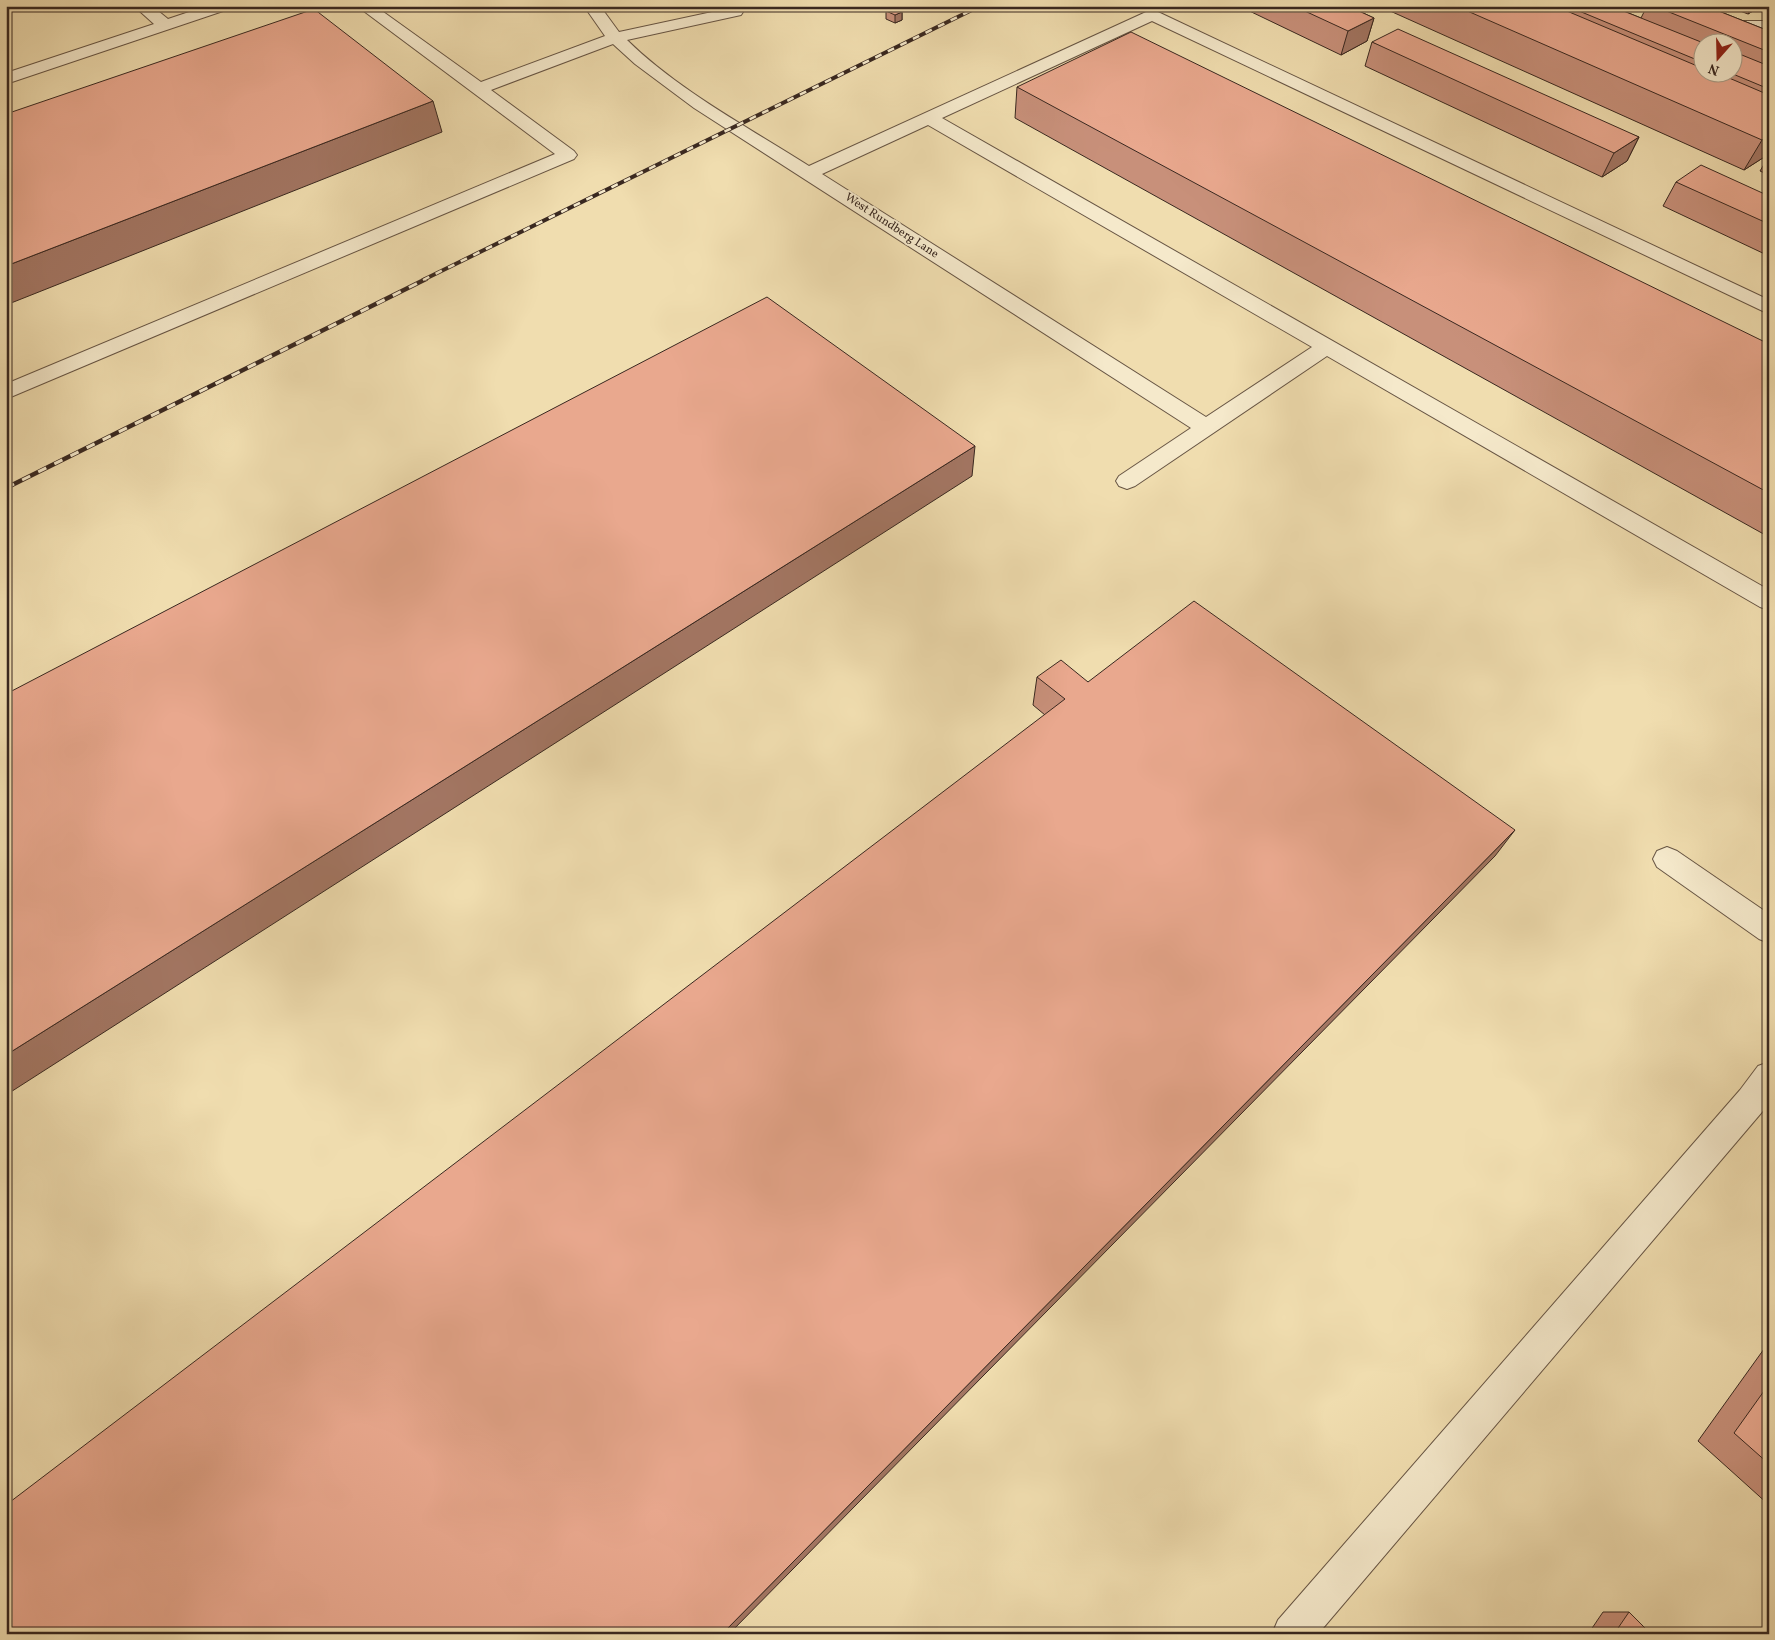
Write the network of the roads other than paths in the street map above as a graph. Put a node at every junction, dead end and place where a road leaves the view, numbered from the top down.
1 (142, 6) edge
2 (223, 6) edge
3 (365, 6) edge
4 (592, 6) edge
5 (732, 6) edge
6 (1676, 6) edge
7 (165, 26) junction
8 (1769, 26) edge
9 (616, 37) junction
10 (6, 79) edge
11 (479, 89) junction
12 (929, 118) junction
13 (811, 172) junction
14 (1769, 308) edge
15 (1326, 346) junction
16 (6, 392) edge
17 (1207, 428) junction
18 (1127, 481) dead end
19 (1769, 601) edge
20 (1668, 859) dead end
21 (1769, 930) edge
22 (1769, 1077) edge
23 (1292, 1634) edge

1 - 7 street
2 - 7 street
3 - 11 street
4 - 9 street, West Rundberg Lane
5 - 9 street
6 - 8 street
7 - 10 street
9 - 11 street
9 - 13 street, West Rundberg Lane
11 - 16 street
12 - 13 street
12 - 14 street
12 - 15 street
13 - 17 street, West Rundberg Lane
15 - 17 street
15 - 19 street
17 - 18 street
20 - 21 street
22 - 23 street

